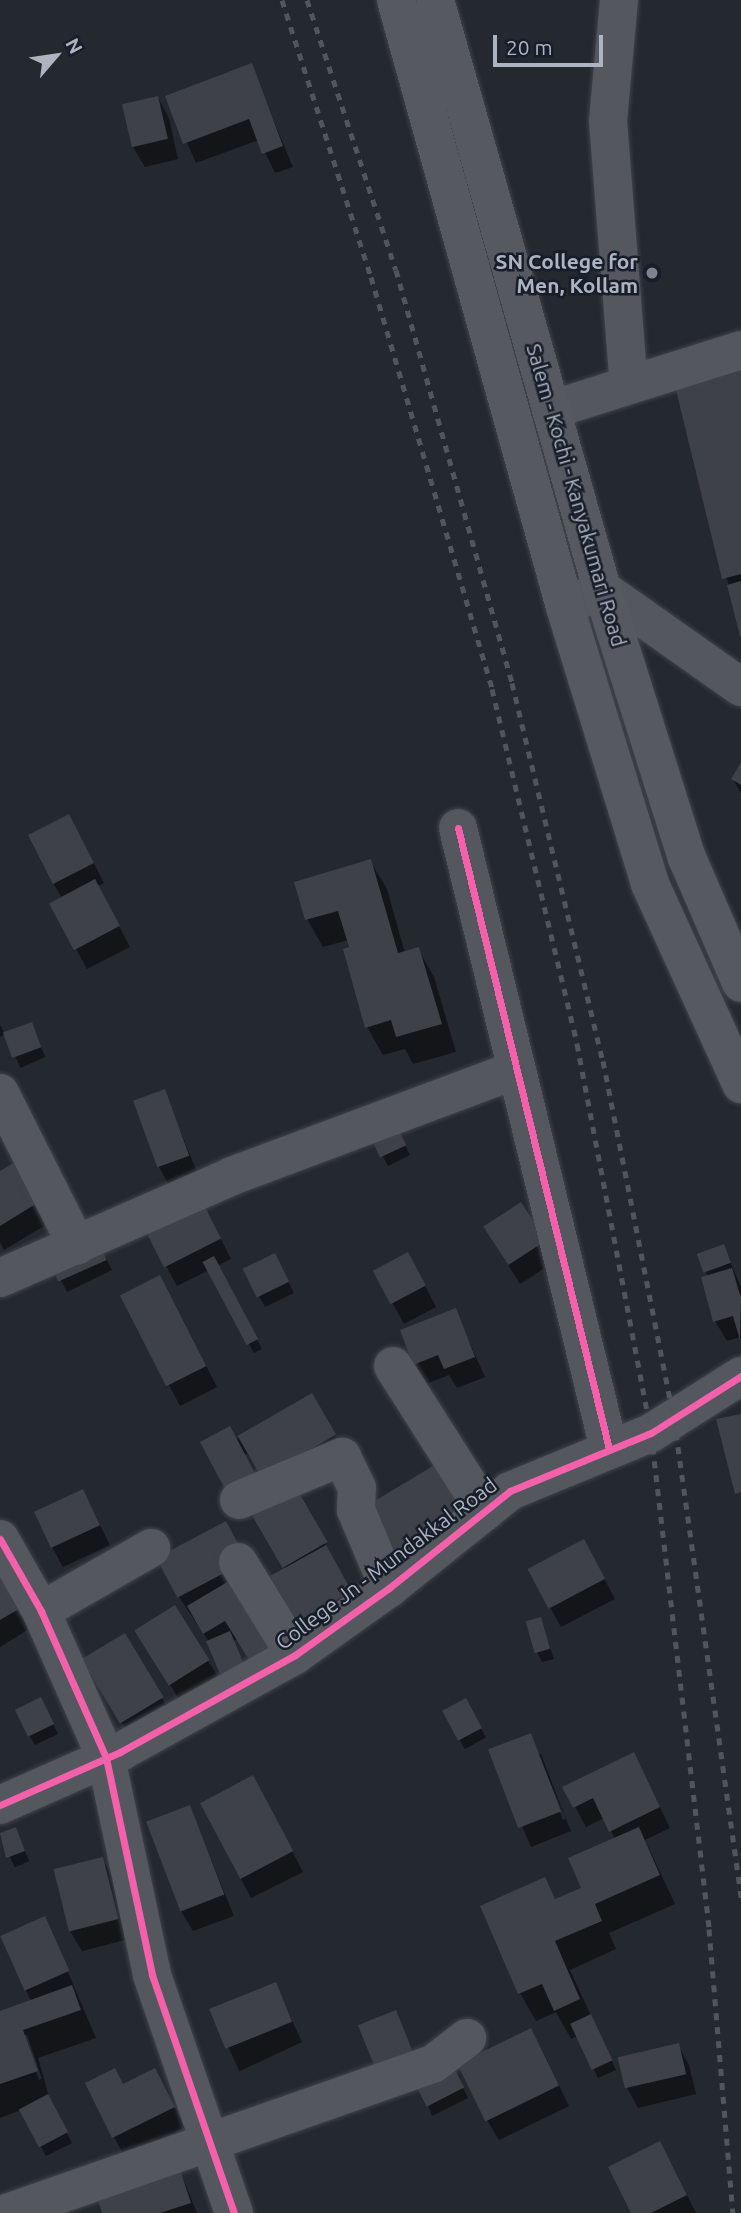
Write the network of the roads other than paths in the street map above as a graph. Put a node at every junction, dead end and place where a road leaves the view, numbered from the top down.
1 (396, 0) edge
2 (435, 0) edge
3 (619, 0) edge
4 (741, 349) edge
5 (629, 385) junction
6 (551, 410) junction
7 (602, 589) junction
8 (565, 607) junction
9 (741, 687) edge
10 (458, 828) dead end
11 (741, 983) edge
12 (516, 1070) junction
13 (741, 1084) edge
14 (0, 1093) edge
15 (77, 1246) junction
16 (0, 1278) edge
17 (393, 1366) dead end
18 (741, 1376) edge
19 (609, 1449) junction
20 (239, 1500) dead end
21 (485, 1511) junction
22 (0, 1539) edge
23 (151, 1548) dead end
24 (238, 1562) dead end
25 (389, 1588) junction
26 (41, 1611) junction
27 (295, 1655) junction
28 (106, 1758) junction
29 (0, 1805) edge
30 (467, 2038) dead end
31 (206, 2141) junction
32 (7, 2213) edge
33 (234, 2213) edge

1 - 8 main road
2 - 6 main road, Salem - Kochi - Kanyakumari Road
3 - 5 street
4 - 5 street
5 - 6 street
6 - 7 main road, Salem - Kochi - Kanyakumari Road
7 - 8 street
7 - 9 street
7 - 11 main road, Salem - Kochi - Kanyakumari Road
8 - 13 main road
10 - 12 street
12 - 15 street
12 - 19 street
14 - 15 street
15 - 16 street
17 - 21 street
18 - 19 street, College Jn - Mundakkal Road
19 - 21 street, College Jn - Mundakkal Road
20 - 25 street
21 - 25 street, College Jn - Mundakkal Road
22 - 26 street
23 - 26 street
24 - 27 street
25 - 27 street, College Jn - Mundakkal Road
26 - 28 street
27 - 28 street, College Jn - Mundakkal Road
28 - 29 street, College Jn - Mundakkal Road
28 - 31 street
30 - 31 street
31 - 32 street
31 - 33 street

